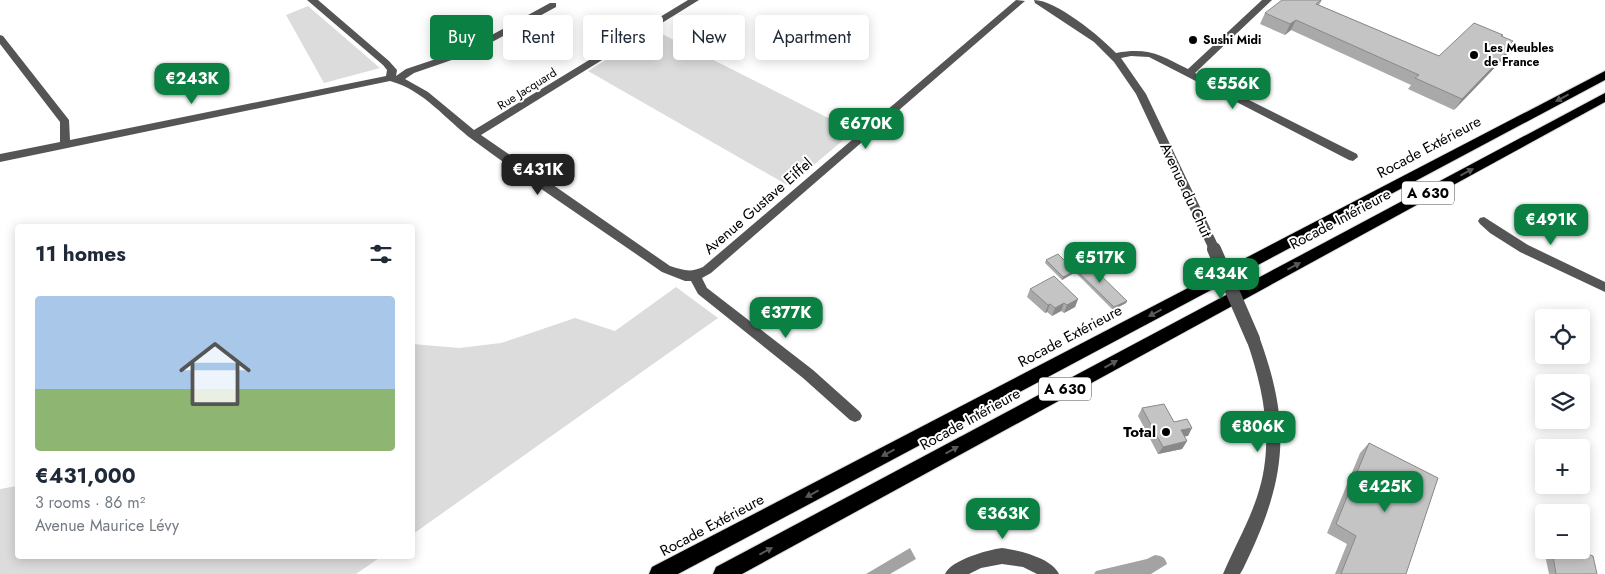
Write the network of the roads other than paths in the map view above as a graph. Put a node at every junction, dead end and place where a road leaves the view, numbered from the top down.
1 (312, 0) edge
2 (694, 0) edge
3 (1267, 0) edge
4 (1019, 1) edge
5 (1039, 1) edge
6 (553, 5) dead end
7 (0, 38) edge
8 (1114, 56) junction
9 (1189, 73) junction
10 (1605, 75) edge
11 (394, 78) junction
12 (1605, 97) edge
13 (474, 136) junction
14 (64, 144) junction
15 (1353, 157) dead end
16 (0, 158) edge
17 (1484, 221) dead end
18 (696, 276) junction
19 (1605, 288) edge
20 (855, 416) dead end
21 (1235, 571) edge
22 (659, 574) edge
23 (723, 574) edge
24 (953, 574) edge
25 (1051, 574) edge

1 - 11 street
2 - 13 street, Rue Jacquard
3 - 9 street
4 - 5 street
4 - 18 street, Avenue Gustave Eiffel
5 - 8 street, Avenue du Chut
6 - 11 street
7 - 14 street
8 - 9 street
8 - 21 street, Avenue du Chut, bridge
9 - 15 street
10 -> 22 highway, Rocade Extérieure / A 630
11 - 13 street
11 - 14 street
23 -> 12 highway, Rocade Intérieure / A 630
13 - 18 street
14 - 16 street
17 - 19 street
18 - 20 street
24 - 25 street

